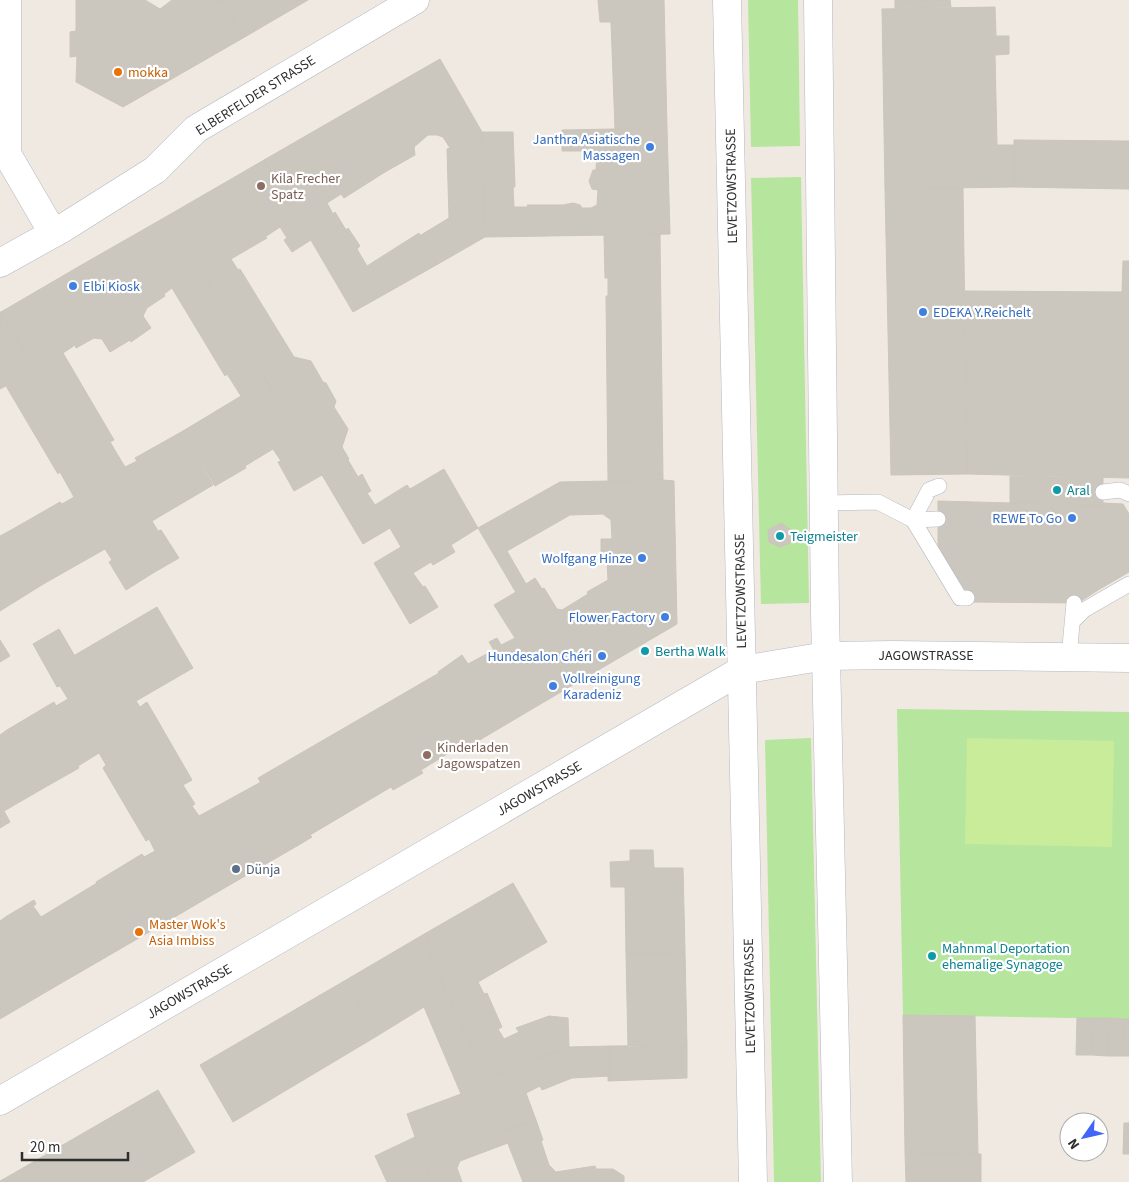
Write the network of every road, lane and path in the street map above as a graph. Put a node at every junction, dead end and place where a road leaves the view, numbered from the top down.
1 (7, 0) edge
2 (415, 0) edge
3 (727, 0) edge
4 (818, 0) edge
5 (53, 233) junction
6 (0, 263) edge
7 (939, 486) dead end
8 (1103, 492) dead end
9 (1129, 494) edge
10 (824, 503) junction
11 (938, 519) dead end
12 (913, 520) junction
13 (1129, 584) edge
14 (967, 598) dead end
15 (1074, 603) dead end
16 (1073, 621) junction
17 (826, 656) junction
18 (1069, 657) junction
19 (1129, 658) edge
20 (742, 670) junction
21 (0, 1101) edge
22 (753, 1182) edge
23 (838, 1182) edge

1 - 5 main road
2 - 5 main road, ELBERFELDER STRASSE
3 - 20 main road, LEVETZOWSTRASSE
4 - 10 main road
5 - 6 main road, ELBERFELDER STRASSE
7 - 12 lane
8 - 9 lane
10 - 12 lane
10 - 17 main road
11 - 12 lane
12 - 14 lane
13 - 16 lane
15 - 16 lane
16 - 18 lane
17 - 18 main road, JAGOWSTRASSE
17 - 20 main road, JAGOWSTRASSE
17 - 23 main road
18 - 19 main road, JAGOWSTRASSE
20 - 21 main road, JAGOWSTRASSE
20 - 22 main road, LEVETZOWSTRASSE

